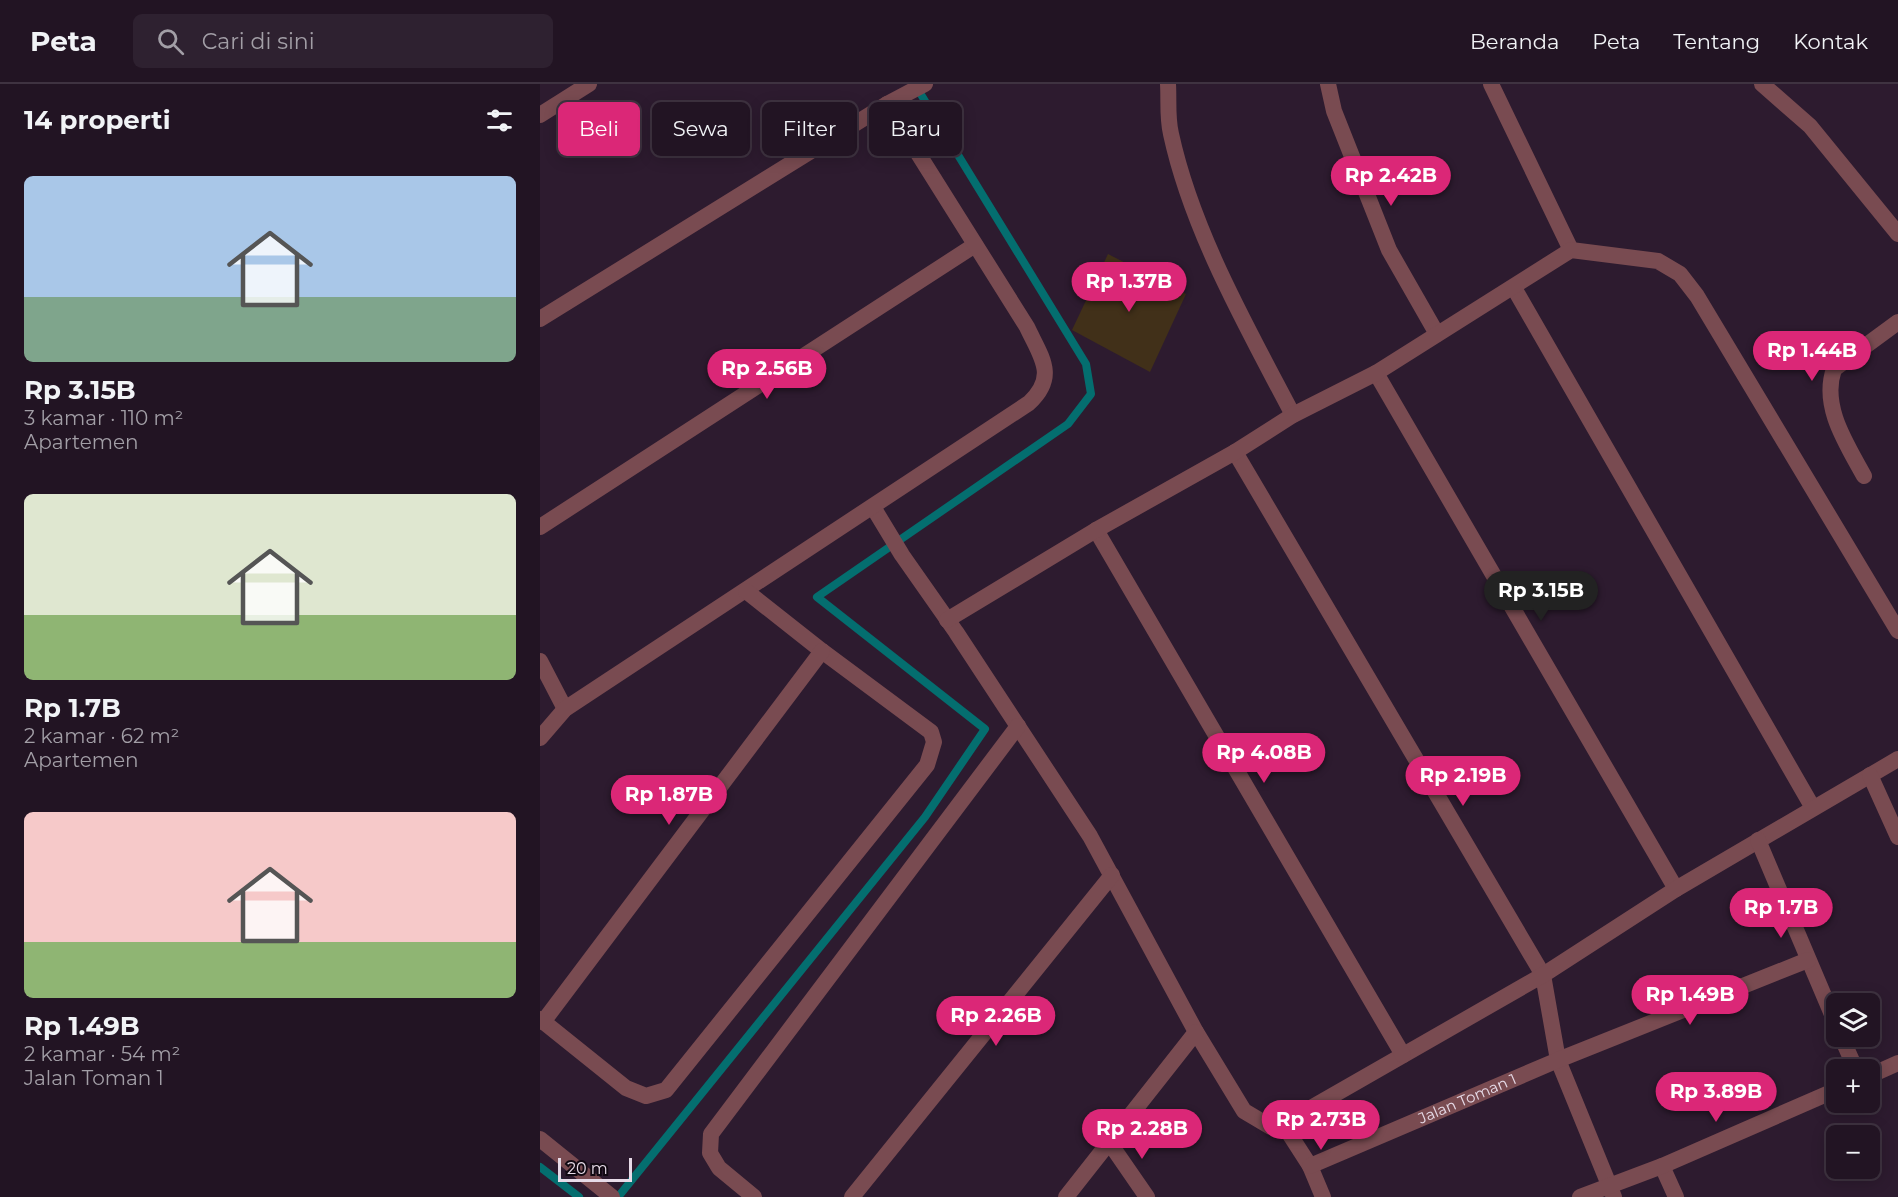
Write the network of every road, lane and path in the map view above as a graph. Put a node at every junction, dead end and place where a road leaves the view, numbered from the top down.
1 (925, 84) edge
2 (1168, 84) edge
3 (1328, 84) edge
4 (1491, 84) edge
5 (1767, 85) edge
6 (578, 87) edge
7 (893, 101) junction
8 (540, 115) edge
9 (1898, 234) edge
10 (975, 245) junction
11 (1571, 250) junction
12 (1514, 288) junction
13 (540, 319) edge
14 (1898, 322) edge
15 (1437, 334) junction
16 (1376, 373) junction
17 (1293, 415) junction
18 (1235, 452) junction
19 (1864, 476) dead end
20 (873, 507) junction
21 (540, 527) edge
22 (1096, 530) junction
23 (746, 591) junction
24 (947, 620) junction
25 (1898, 631) edge
26 (822, 651) junction
27 (540, 661) edge
28 (565, 709) junction
29 (1018, 726) junction
30 (540, 738) edge
31 (1898, 759) edge
32 (1870, 775) junction
33 (1813, 808) junction
34 (1898, 837) edge
35 (1758, 840) junction
36 (1112, 875) junction
37 (1676, 889) junction
38 (1808, 960) junction
39 (1543, 975) junction
40 (1826, 1001) edge
41 (542, 1020) edge
42 (1196, 1032) junction
43 (1403, 1055) junction
44 (1558, 1060) junction
45 (1898, 1063) edge
46 (1880, 1071) edge
47 (1826, 1094) edge
48 (1283, 1124) junction
49 (540, 1139) edge
50 (1109, 1142) junction
51 (1310, 1166) junction
52 (1662, 1166) junction
53 (1612, 1192) edge
54 (609, 1194) edge
55 (754, 1197) edge
56 (852, 1197) edge
57 (1066, 1197) edge
58 (1147, 1197) edge
59 (1323, 1197) edge
60 (1580, 1197) edge
61 (1676, 1197) edge

1 - 7 street
2 - 17 street
3 - 15 street
4 - 11 street
5 - 9 street
6 - 8 street
7 - 10 street
7 - 13 street
10 - 20 street
10 - 21 street
11 - 12 street
11 - 25 street
12 - 15 street
12 - 33 street
14 - 19 street
15 - 16 street
16 - 17 street
16 - 37 street
17 - 18 street
18 - 22 street
18 - 39 street
20 - 23 street
20 - 24 street
22 - 24 street
22 - 43 street
23 - 26 street
23 - 28 street
24 - 29 street
26 - 41 street
26 - 41 street
27 - 28 street
28 - 30 street
29 - 36 street
29 - 55 street
31 - 32 street
32 - 33 street
32 - 34 street
33 - 35 street
35 - 37 street
35 - 38 street
36 - 42 street
36 - 56 street
37 - 39 street
38 - 40 street
38 - 44 street, Jalan Toman 1
39 - 43 street
39 - 44 street
42 - 48 street
42 - 50 street
43 - 48 street
44 - 51 street, Jalan Toman 1
44 - 53 street
45 - 46 street
47 - 52 street
48 - 51 street
49 - 54 street
50 - 57 street
50 - 58 street
51 - 59 street
52 - 53 street
52 - 61 street
53 - 60 street

